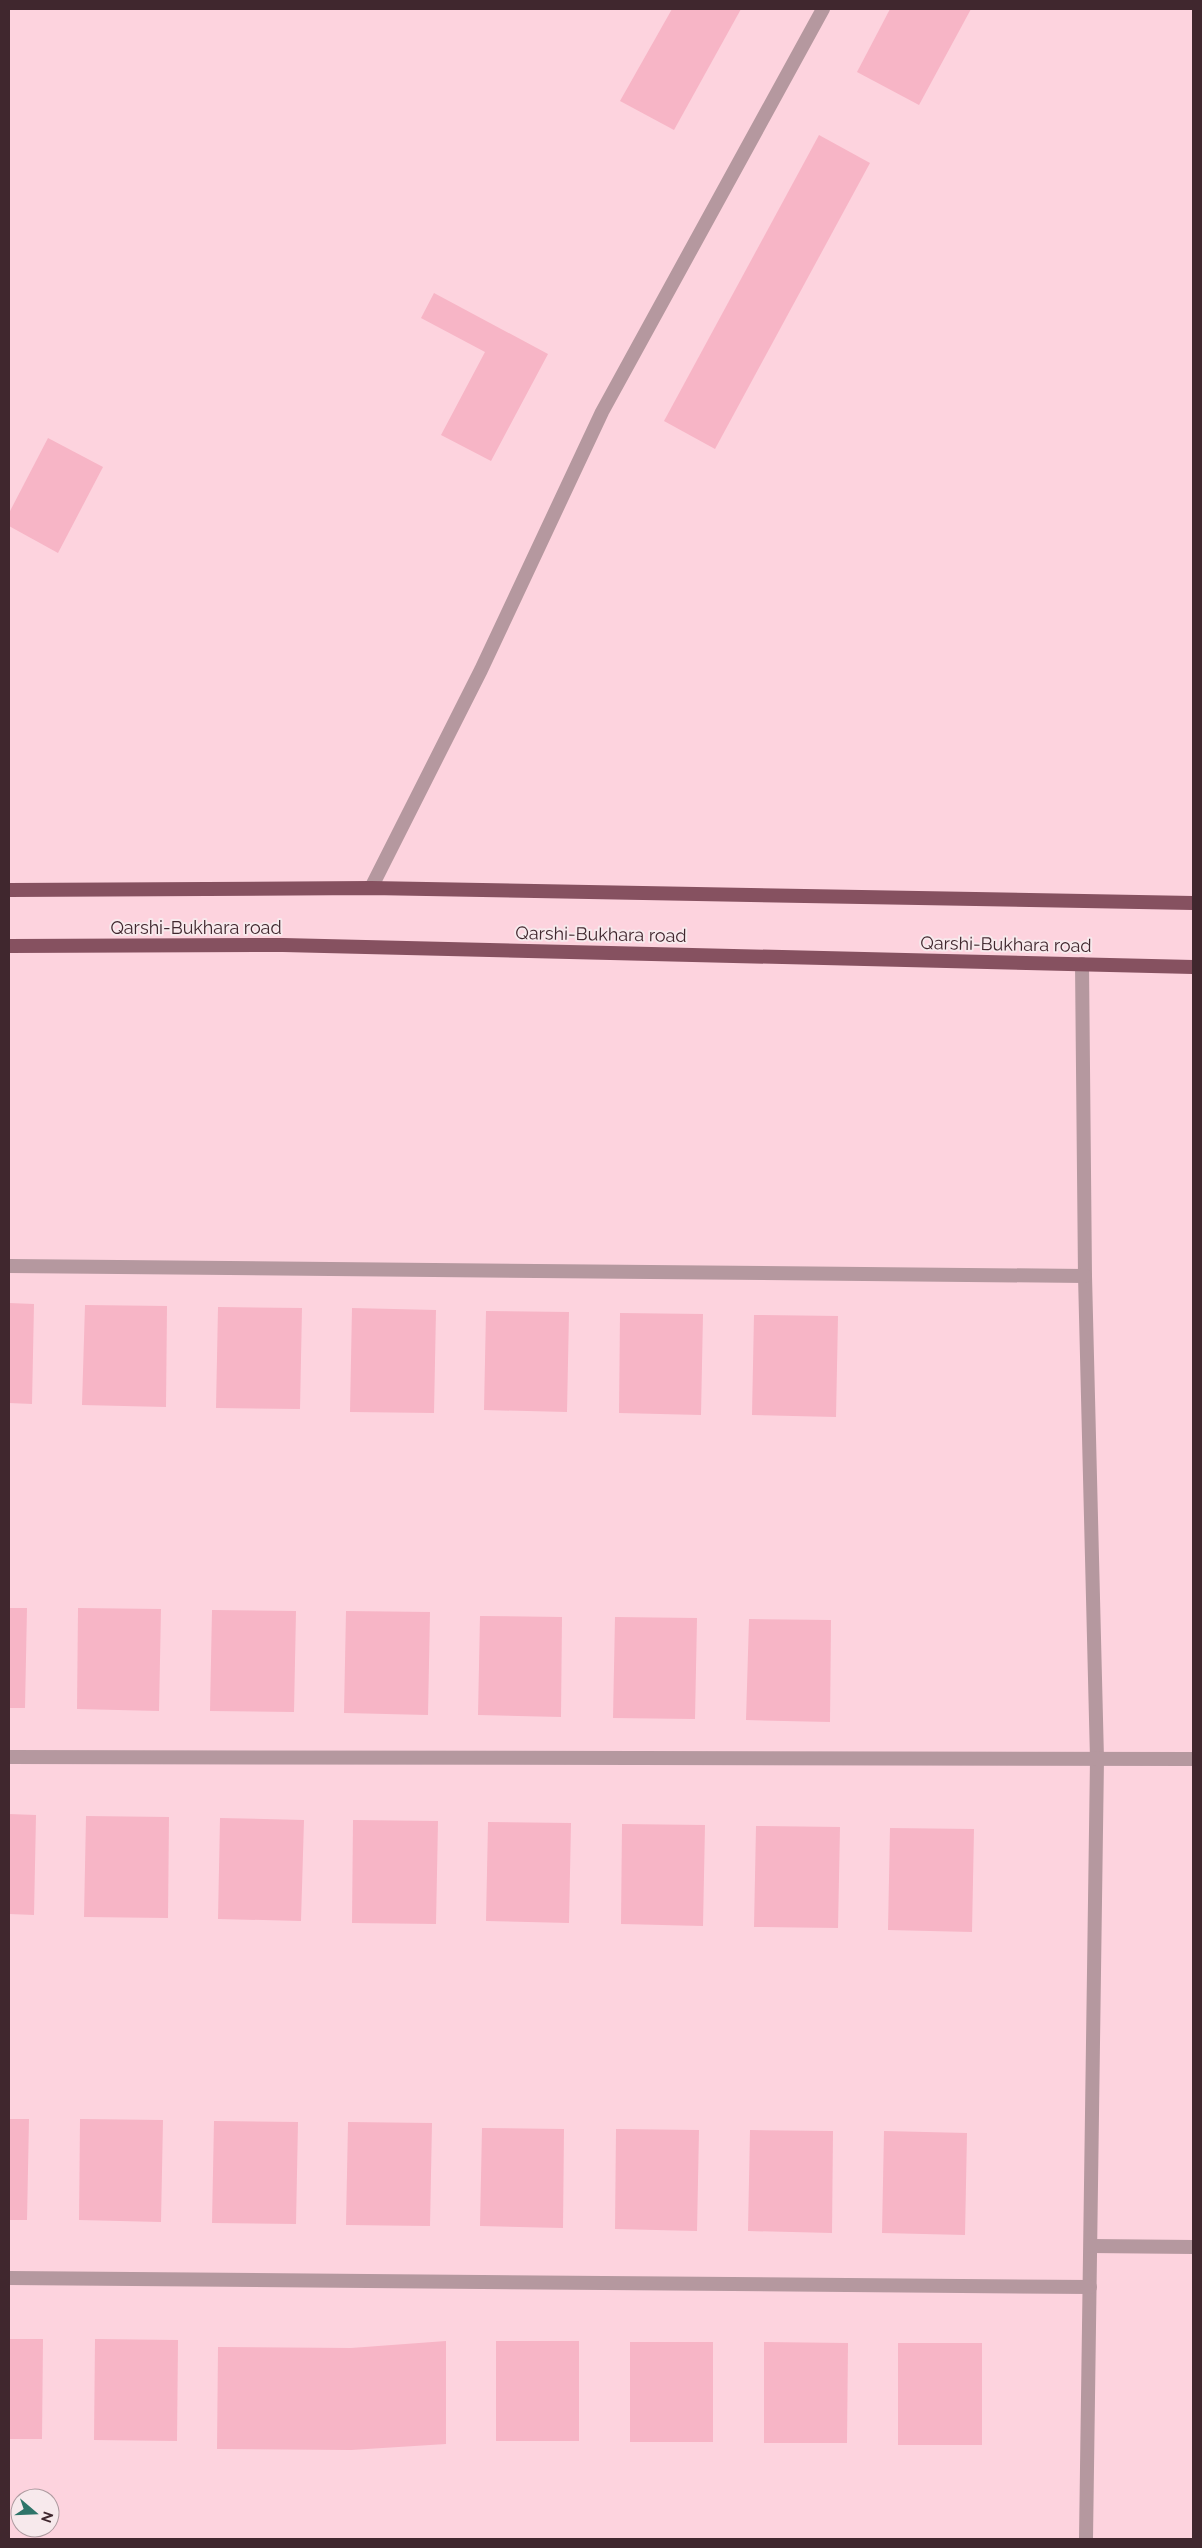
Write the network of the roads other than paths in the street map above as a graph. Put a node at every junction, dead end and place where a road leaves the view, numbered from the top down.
1 (823, 9) edge
2 (371, 888) junction
3 (9, 890) edge
4 (1193, 903) edge
5 (9, 946) edge
6 (1082, 964) junction
7 (1193, 967) edge
8 (9, 1266) edge
9 (1085, 1276) junction
10 (9, 1757) edge
11 (1097, 1759) junction
12 (1193, 1759) edge
13 (1091, 2246) junction
14 (1193, 2247) edge
15 (9, 2278) edge
16 (1090, 2286) junction
17 (1086, 2539) edge

1 - 2 street
2 - 3 highway
2 - 4 highway
5 - 6 highway, Qarshi-Bukhara road
6 - 7 highway, Qarshi-Bukhara road
6 - 9 street
8 - 9 street
9 - 11 street
10 - 11 street
11 - 12 street
11 - 13 street
13 - 14 street
13 - 16 street
15 - 16 street
16 - 17 street

